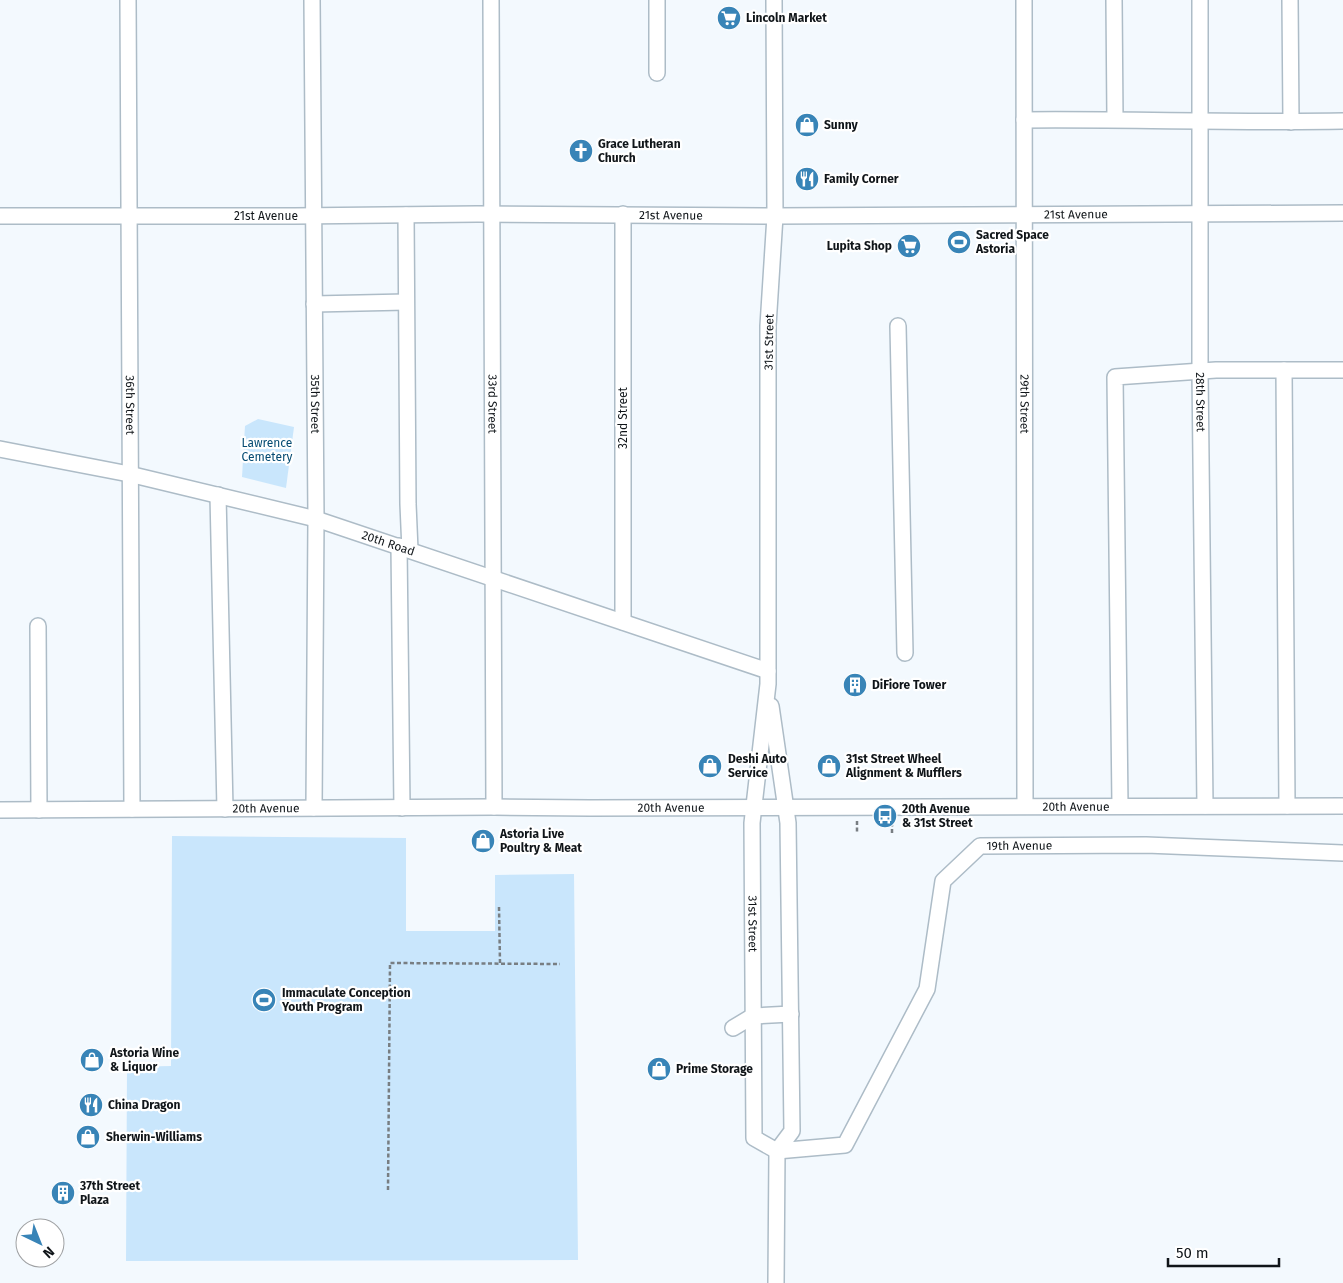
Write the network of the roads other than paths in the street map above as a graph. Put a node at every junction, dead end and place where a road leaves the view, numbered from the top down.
1 (128, 0) edge
2 (312, 0) edge
3 (491, 0) edge
4 (657, 0) edge
5 (774, 0) edge
6 (1024, 0) edge
7 (1114, 0) edge
8 (1200, 0) edge
9 (1290, 0) edge
10 (657, 72) dead end
11 (1115, 119) junction
12 (1024, 120) junction
13 (1343, 121) edge
14 (1200, 122) junction
15 (1291, 122) junction
16 (1200, 213) junction
17 (1343, 213) edge
18 (492, 214) junction
19 (623, 214) junction
20 (1024, 214) junction
21 (129, 215) junction
22 (314, 215) junction
23 (406, 215) junction
24 (0, 216) edge
25 (775, 216) junction
26 (406, 302) junction
27 (314, 304) junction
28 (898, 326) dead end
29 (1284, 370) junction
30 (1343, 370) edge
31 (1200, 372) junction
32 (0, 449) edge
33 (130, 474) junction
34 (218, 495) junction
35 (316, 519) junction
36 (405, 548) junction
37 (493, 578) junction
38 (624, 622) junction
39 (38, 626) dead end
40 (905, 653) dead end
41 (768, 678) junction
42 (1025, 806) junction
43 (1120, 806) junction
44 (1205, 806) junction
45 (1288, 806) junction
46 (1343, 806) edge
47 (494, 807) junction
48 (754, 807) junction
49 (786, 807) junction
50 (314, 808) junction
51 (402, 808) junction
52 (132, 809) junction
53 (225, 809) junction
54 (0, 810) edge
55 (39, 810) junction
56 (1343, 853) edge
57 (790, 1014) junction
58 (753, 1016) junction
59 (733, 1028) dead end
60 (777, 1151) junction
61 (776, 1283) edge

1 - 21 street, 36th Street
2 - 22 street, 35th Street
3 - 18 street, 33rd Street
4 - 10 street
5 - 25 street, 31st Street
6 - 12 street, 29th Street
7 - 11 street
8 - 14 street, 28th Street
9 - 15 street
11 - 12 street
11 - 14 street
12 - 20 street, 29th Street
13 - 15 street
14 - 15 street
14 - 16 street, 28th Street
16 - 17 street, 21st Avenue
16 - 20 street, 21st Avenue
16 - 31 street, 28th Street
18 - 19 street, 21st Avenue
18 - 23 street, 21st Avenue
18 - 37 street, 33rd Street
19 - 25 street, 21st Avenue
19 - 38 street, 32nd Street
20 - 25 street, 21st Avenue
20 - 42 street, 29th Street
21 - 22 street, 21st Avenue
21 - 24 street, 21st Avenue
21 - 33 street, 36th Street
22 - 23 street, 21st Avenue
22 - 27 street, 35th Street
23 - 26 street
25 - 41 street, 31st Street
26 - 27 street
26 - 36 street
27 - 35 street, 35th Street
28 - 40 street
29 - 30 street
29 - 31 street
29 - 45 street
31 - 43 street
31 - 44 street, 28th Street
32 - 33 street, 20th Road
33 - 34 street, 20th Road
33 - 52 street, 36th Street
34 - 35 street, 20th Road
34 - 53 street
35 - 36 street, 20th Road
35 - 50 street, 35th Street
36 - 37 street, 20th Road
36 - 51 street
37 - 38 street, 20th Road
37 - 47 street, 33rd Street
38 - 41 street, 20th Road
39 - 55 street
41 - 48 street, 31st Street
41 - 49 street, 31st Street
42 - 43 street, 20th Avenue
42 - 49 street, 20th Avenue
43 - 44 street, 20th Avenue
44 - 45 street, 20th Avenue
45 - 46 street, 20th Avenue
47 - 48 street, 20th Avenue
47 - 51 street, 20th Avenue
48 - 49 street, 20th Avenue
48 - 58 street, 31st Street
49 - 57 street, 31st Street
50 - 51 street, 20th Avenue
50 - 53 street, 20th Avenue
52 - 53 street, 20th Avenue
52 - 55 street, 20th Avenue
54 - 55 street, 20th Avenue
56 - 60 street, 19th Avenue
57 - 58 street
57 - 60 street, 31st Street
58 - 59 street
58 - 60 street, 31st Street
60 - 61 street

